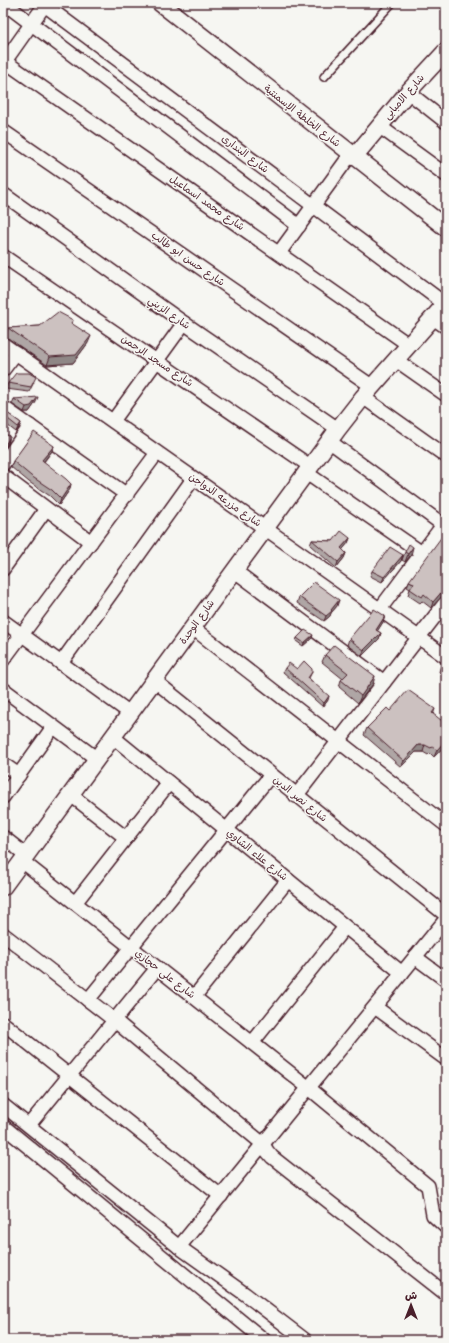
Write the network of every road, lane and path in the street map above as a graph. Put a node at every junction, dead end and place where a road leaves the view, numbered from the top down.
1 (4, 3) edge
2 (160, 3) edge
3 (392, 3) edge
4 (45, 4) edge
5 (31, 24) junction
6 (446, 51) edge
7 (4, 62) edge
8 (324, 76) dead end
9 (408, 92) junction
10 (446, 122) edge
11 (379, 126) junction
12 (3, 131) edge
13 (352, 156) junction
14 (446, 175) edge
15 (3, 194) edge
16 (314, 205) junction
17 (299, 226) junction
18 (446, 228) edge
19 (279, 253) junction
20 (3, 256) edge
21 (446, 304) edge
22 (184, 323) junction
23 (440, 323) edge
24 (3, 344) edge
25 (409, 345) junction
26 (16, 353) junction
27 (396, 360) junction
28 (156, 361) junction
29 (3, 370) edge
30 (368, 392) junction
31 (446, 395) edge
32 (3, 407) edge
33 (113, 421) junction
34 (30, 426) junction
35 (333, 435) junction
36 (157, 453) junction
37 (446, 456) edge
38 (3, 464) edge
39 (308, 469) junction
40 (3, 476) edge
41 (193, 478) junction
42 (126, 495) junction
43 (46, 509) junction
44 (445, 526) edge
45 (266, 528) junction
46 (91, 542) junction
47 (8, 552) edge
48 (422, 553) junction
49 (3, 569) edge
50 (235, 570) junction
51 (446, 602) edge
52 (380, 609) junction
53 (3, 622) edge
54 (193, 628) junction
55 (22, 635) junction
56 (419, 637) junction
57 (446, 657) edge
58 (3, 660) edge
59 (61, 663) junction
60 (154, 681) junction
61 (384, 682) junction
62 (3, 689) edge
63 (130, 713) junction
64 (53, 726) junction
65 (113, 737) junction
66 (338, 742) junction
67 (97, 759) junction
68 (3, 764) edge
69 (19, 775) junction
70 (271, 775) junction
71 (169, 783) junction
72 (71, 795) junction
73 (296, 796) junction
74 (3, 797) edge
75 (446, 825) edge
76 (226, 830) junction
77 (3, 837) edge
78 (126, 838) junction
79 (24, 858) junction
80 (288, 880) junction
81 (3, 887) edge
82 (75, 903) junction
83 (446, 916) edge
84 (446, 919) edge
85 (345, 927) junction
86 (3, 934) edge
87 (131, 947) junction
88 (415, 956) junction
89 (157, 968) junction
90 (402, 973) junction
91 (446, 980) edge
92 (194, 997) junction
93 (88, 1000) junction
94 (375, 1006) junction
95 (114, 1020) junction
96 (3, 1023) edge
97 (252, 1043) junction
98 (446, 1059) edge
99 (69, 1075) junction
100 (309, 1088) junction
101 (3, 1105) edge
102 (29, 1125) junction
103 (3, 1126) edge
104 (263, 1144) junction
105 (221, 1196) junction
106 (446, 1227) edge
107 (179, 1247) junction
108 (446, 1294) edge
109 (264, 1340) edge
110 (305, 1340) edge

1 - 5 street
2 - 13 street, شارع الخلطة الإسمنتية
3 - 8 lane
4 - 5 street
4 - 16 street, شارع البندارى
5 - 7 street
5 - 17 street
6 - 9 street, شارع الامبابى
7 - 19 street, شارع محمد اسماعيل
9 - 10 street
9 - 11 street, شارع الامبابى
11 - 13 street, شارع الامبابى
11 - 14 street, شارع الامبابى
12 - 30 street, شارع حسن ابو طالب
13 - 16 street
13 - 18 street, شارع الخلطة الإسمنتية
15 - 22 street, شارع الزيني
16 - 17 street
16 - 21 street, شارع البندارى
17 - 19 street
19 - 25 street, شارع محمد اسماعيل
20 - 28 street, شارع مسجد الرحمن
21 - 23 street, شارع الوحدة
22 - 28 street
22 - 35 street, شارع الزيني
23 - 25 street, شارع الوحدة
24 - 26 street, شارع مزرعه الدواجن
25 - 27 street, شارع الوحدة
26 - 29 street
26 - 33 street, شارع مزرعه الدواجن
27 - 30 street, شارع الوحدة
27 - 31 street
28 - 33 street
28 - 39 street, شارع مسجد الرحمن
30 - 35 street, شارع الوحدة
30 - 37 street, شارع حسن ابو طالب
32 - 34 street
33 - 36 street, شارع مزرعه الدواجن
34 - 38 street
34 - 42 street
35 - 39 street, شارع الوحدة
35 - 44 street, شارع الزيني
36 - 41 street, شارع مزرعه الدواجن
36 - 42 street
39 - 45 street, شارع الوحدة
39 - 48 street, شارع مسجد الرحمن
40 - 43 street
41 - 45 street, شارع مزرعه الدواجن
41 - 59 street
42 - 46 street
43 - 46 street
43 - 47 street
44 - 48 street
45 - 50 street, شارع الوحدة
45 - 52 street, شارع مزرعه الدواجن
46 - 55 street
47 - 49 street
48 - 52 street
50 - 54 street, شارع الوحدة
50 - 61 street
51 - 56 street
52 - 56 street, شارع مزرعه الدواجن
53 - 55 street
54 - 60 street, شارع الوحدة
54 - 66 street
55 - 58 street
55 - 59 street
56 - 57 street, شارع مزرعه الدواجن
56 - 61 street
59 - 63 street
60 - 63 street, شارع الوحدة
60 - 70 street, شارع نصر الدين
61 - 66 street
62 - 64 street
63 - 65 street, شارع الوحدة
64 - 67 street
64 - 69 street
65 - 67 street, شارع الوحدة
65 - 71 street, شارع علاء الشاوي
66 - 73 street
66 - 75 street
67 - 72 street, شارع الوحدة
68 - 69 street
69 - 74 street
70 - 73 street, شارع نصر الدين
70 - 76 street
71 - 76 street, شارع علاء الشاوي
71 - 78 street
72 - 78 street
72 - 79 street, شارع الوحدة
73 - 83 street, شارع نصر الدين
76 - 80 street, شارع علاء الشاوي
76 - 87 street
77 - 79 street, شارع على حجازي
78 - 82 street
79 - 81 street, شارع الوحدة
79 - 82 street, شارع على حجازي
80 - 85 street, شارع علاء الشاوي
80 - 92 street
82 - 87 street, شارع على حجازي
84 - 88 street
85 - 90 street, شارع علاء الشاوي
85 - 97 street
86 - 93 street
87 - 89 street, شارع على حجازي
87 - 93 street
88 - 90 street
88 - 91 street
89 - 92 street, شارع على حجازي
89 - 95 street
90 - 94 street
92 - 97 street, شارع على حجازي
93 - 95 street
94 - 98 street
94 - 100 street
95 - 99 street
95 - 104 street
96 - 99 street
97 - 100 street, شارع على حجازي
99 - 102 street
99 - 105 street
100 - 104 street
100 - 106 street, شارع على حجازي
101 - 102 street
102 - 107 street
103 - 109 street
104 - 105 street
104 - 108 street
105 - 107 street
107 - 110 street

